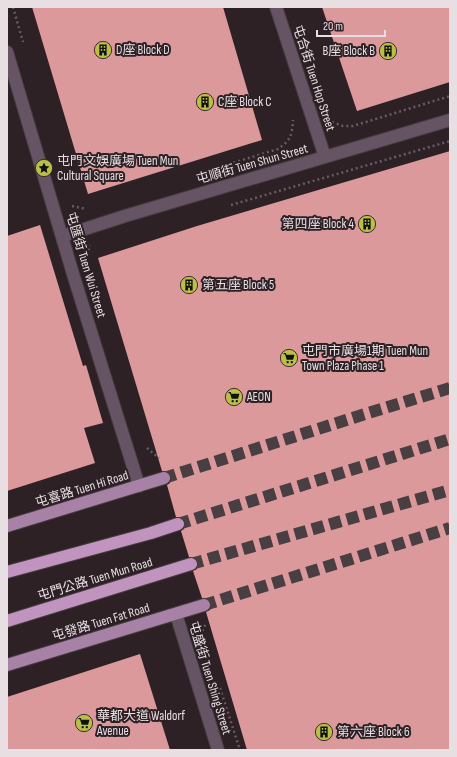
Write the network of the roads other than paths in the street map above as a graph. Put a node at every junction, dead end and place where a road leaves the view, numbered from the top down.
1 (276, 7) edge
2 (7, 52) edge
3 (450, 120) edge
4 (325, 157) junction
5 (63, 236) junction
6 (164, 478) tunnel mouth
7 (139, 486) junction
8 (178, 524) tunnel mouth
9 (7, 526) edge
10 (191, 564) tunnel mouth
11 (7, 572) edge
12 (204, 605) tunnel mouth
13 (176, 614) junction
14 (7, 621) edge
15 (7, 665) edge
16 (218, 750) edge

1 - 4 street, 屯合街 Tuen Hop Street
2 - 5 street, 屯匯街 Tuen Wui Street
3 - 4 street, 屯順街 Tuen Shun Street
4 - 5 street, 屯順街 Tuen Shun Street
5 - 7 street, 屯匯街 Tuen Wui Street
6 - 7 main road, 屯喜路 Tuen Hi Road
7 - 9 main road, 屯喜路 Tuen Hi Road
8 - 11 highway
10 - 14 highway, 屯門公路 Tuen Mun Road
12 - 13 main road, 屯發路 Tuen Fat Road
13 - 15 main road, 屯發路 Tuen Fat Road
13 - 16 street, 屯盛街 Tuen Shing Street

